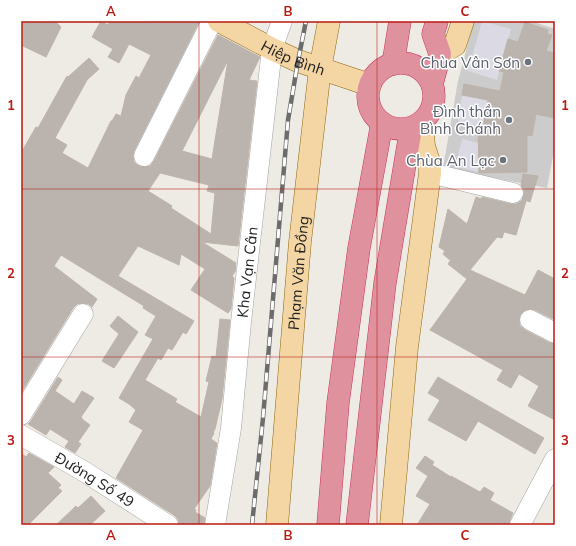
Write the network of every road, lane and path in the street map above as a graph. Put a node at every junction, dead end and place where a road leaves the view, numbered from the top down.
1 (212, 21) edge
2 (219, 21) edge
3 (282, 21) edge
4 (328, 21) edge
5 (400, 21) edge
6 (436, 21) edge
7 (463, 21) edge
8 (272, 49) junction
9 (440, 54) junction
10 (393, 64) junction
11 (320, 69) junction
12 (432, 84) junction
13 (370, 85) junction
14 (382, 123) junction
15 (417, 125) junction
16 (144, 156) dead end
17 (430, 173) junction
18 (513, 193) dead end
19 (83, 314) dead end
20 (530, 320) dead end
21 (555, 333) edge
22 (21, 415) edge
23 (21, 435) edge
24 (555, 459) edge
25 (548, 485) edge
26 (168, 525) edge
27 (215, 525) edge
28 (277, 525) edge
29 (328, 525) edge
30 (357, 525) edge
31 (391, 525) edge
32 (520, 525) edge

1 - 16 street
2 - 8 main road, Hiệp Bình
3 - 8 street, Kha Vạn Cân
4 - 11 main road, Phạm Văn Đồng
5 - 10 highway
6 - 9 highway
7 - 9 main road
8 - 11 main road, Hiệp Bình
8 - 27 street, Kha Vạn Cân
9 - 12 highway
10 - 12 highway
10 - 13 highway
11 - 13 main road, Hiệp Bình
11 - 28 main road, Phạm Văn Đồng
12 - 15 highway
13 - 14 highway
14 - 15 highway
14 - 29 highway
15 - 17 main road
15 - 30 highway
17 - 18 street
17 - 31 main road
19 - 22 street
20 - 21 street
23 - 26 street, Đường Số 49
24 - 25 street
25 - 32 street

